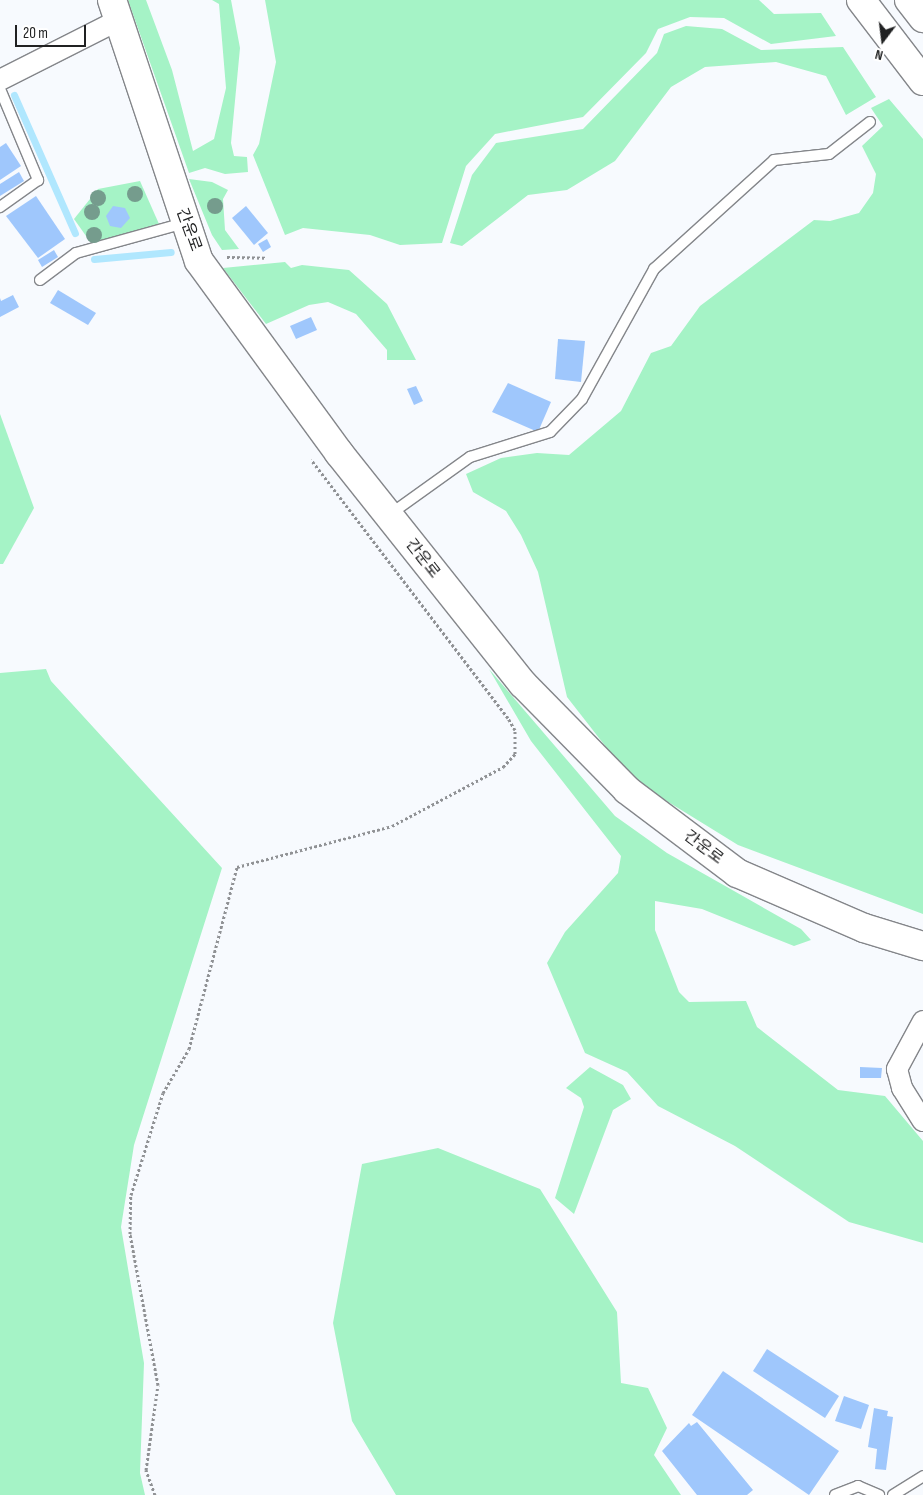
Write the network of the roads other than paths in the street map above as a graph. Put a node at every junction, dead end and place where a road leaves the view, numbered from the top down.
1 (861, 0) edge
2 (909, 0) edge
3 (115, 10) edge
4 (923, 18) edge
5 (0, 80) edge
6 (923, 81) edge
7 (0, 89) edge
8 (870, 122) dead end
9 (0, 206) edge
10 (185, 223) junction
11 (40, 280) dead end
12 (388, 516) junction
13 (923, 946) edge
14 (923, 1020) edge
15 (923, 1121) edge
16 (923, 1476) edge
17 (835, 1495) edge
18 (879, 1495) edge
19 (893, 1495) edge

1 - 6 main road
2 - 4 main road
3 - 5 street
3 - 10 main road, 간운로
7 - 9 lane
8 - 12 lane
10 - 11 lane
10 - 12 main road, 간운로
12 - 13 main road, 간운로
14 - 15 street
16 - 19 lane
17 - 18 lane

